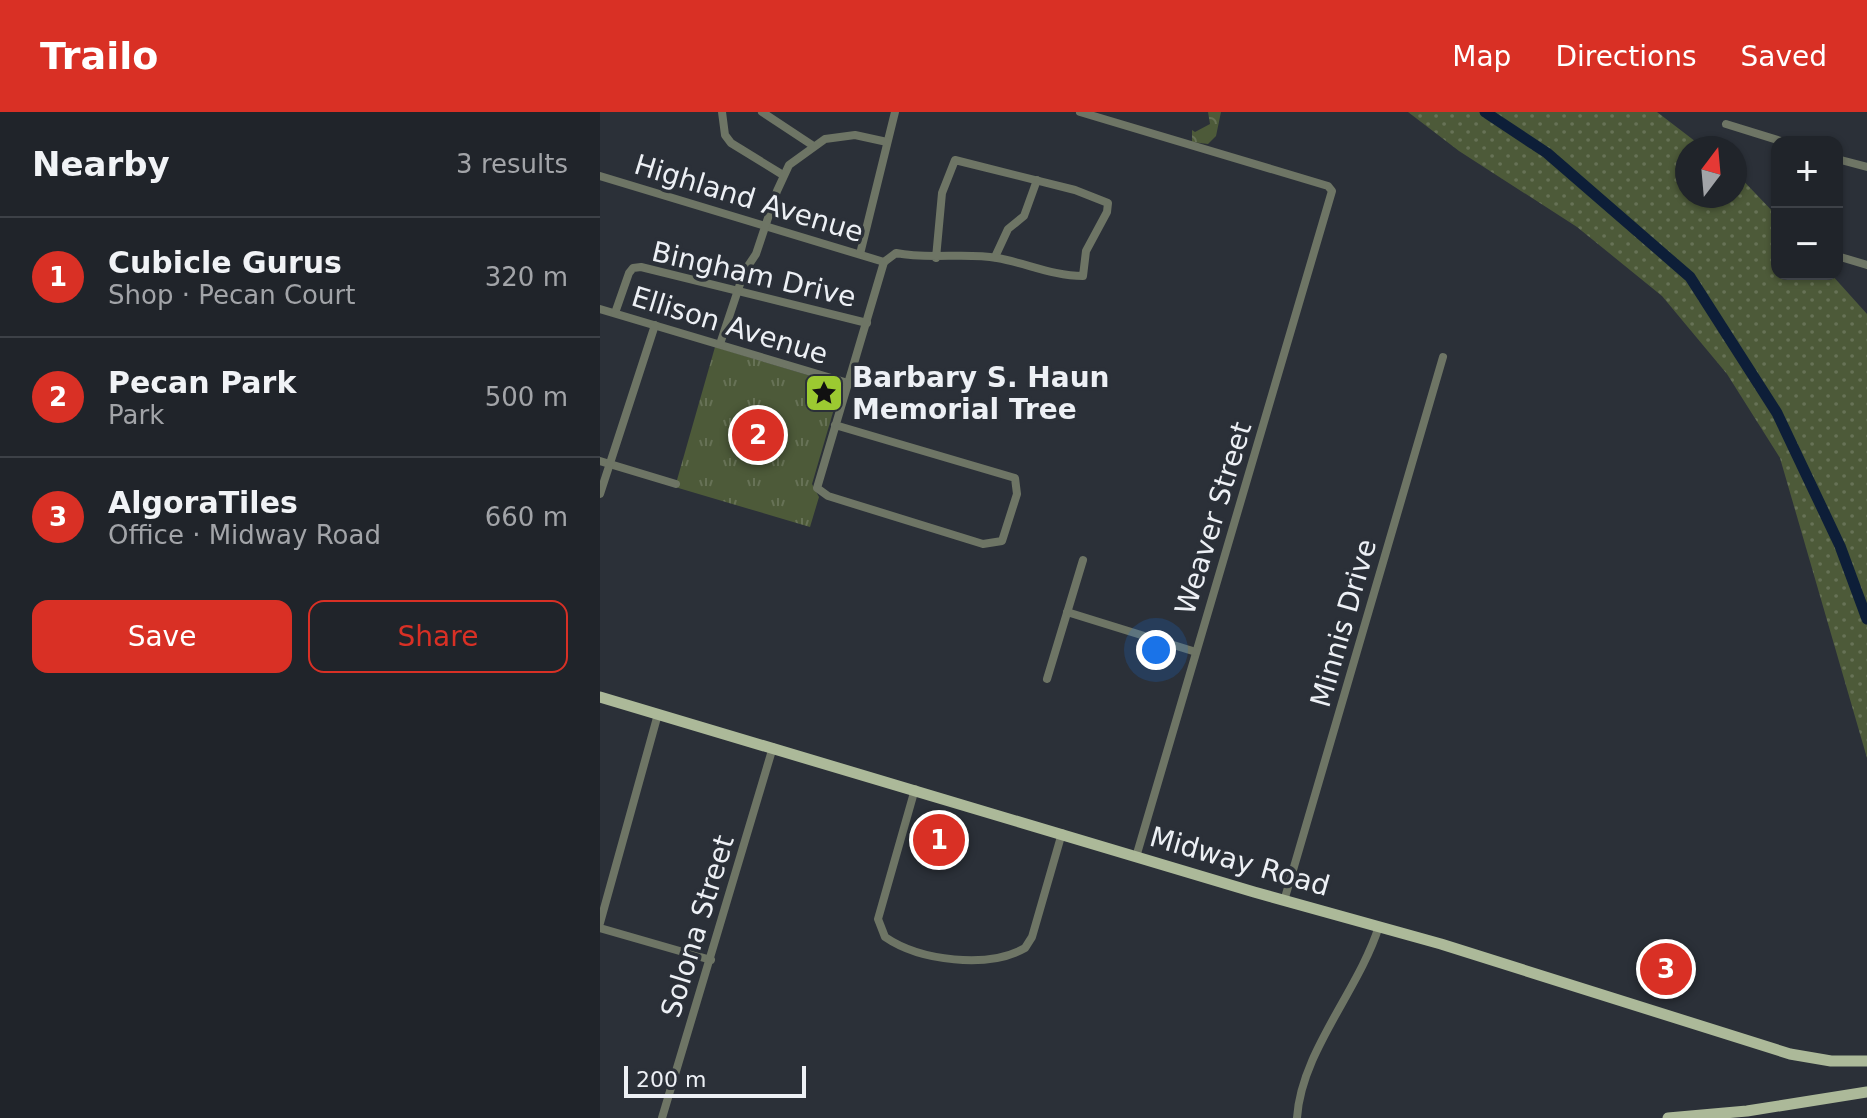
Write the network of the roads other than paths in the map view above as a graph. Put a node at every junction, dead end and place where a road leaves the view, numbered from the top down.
1 (722, 112) edge
2 (762, 112) edge
3 (895, 112) edge
4 (1080, 112) edge
5 (1726, 124) dead end
6 (1771, 138) edge
7 (887, 142) junction
8 (812, 145) junction
9 (1843, 161) edge
10 (1867, 167) edge
11 (783, 175) junction
12 (600, 176) edge
13 (1037, 180) junction
14 (767, 225) junction
15 (860, 254) junction
16 (995, 257) junction
17 (936, 258) junction
18 (1843, 258) edge
19 (884, 262) junction
20 (1867, 265) edge
21 (738, 289) junction
22 (600, 309) edge
23 (615, 313) junction
24 (867, 323) junction
25 (655, 325) junction
26 (720, 344) junction
27 (1443, 357) dead end
28 (848, 383) junction
29 (835, 425) junction
30 (604, 462) edge
31 (676, 484) dead end
32 (600, 494) edge
33 (1083, 560) dead end
34 (1067, 612) junction
35 (1196, 652) junction
36 (1047, 679) dead end
37 (600, 697) edge
38 (658, 714) junction
39 (773, 747) junction
40 (916, 788) junction
41 (1062, 833) junction
42 (1136, 857) junction
43 (1284, 901) junction
44 (600, 926) edge
45 (1379, 926) junction
46 (711, 960) junction
47 (1867, 1061) edge
48 (1867, 1092) edge
49 (662, 1118) edge
50 (1297, 1118) edge
51 (1668, 1118) edge

1 - 11 street
2 - 8 street
3 - 7 street
4 - 35 street, Weaver Street
5 - 6 street
7 - 8 street
7 - 15 street
8 - 11 street
9 - 10 street
11 - 14 street
12 - 14 street, Highland Avenue
13 - 16 street
13 - 16 street
13 - 17 street
14 - 15 street, Highland Avenue
14 - 21 street
15 - 19 street, Highland Avenue
16 - 17 street
17 - 19 street
18 - 20 street
19 - 24 street
21 - 23 street, Bingham Drive
21 - 24 street, Bingham Drive
21 - 26 street
22 - 23 street, Ellison Avenue
23 - 25 street, Ellison Avenue
24 - 28 street
25 - 26 street, Ellison Avenue
25 - 30 street
26 - 28 street, Ellison Avenue
27 - 43 street, Minnis Drive
28 - 29 street
29 - 29 street
30 - 31 street
30 - 32 street
33 - 34 street
34 - 35 street
34 - 36 street
35 - 42 street, Weaver Street
37 - 38 main road, Midway Road
38 - 39 main road, Midway Road
38 - 44 street
39 - 40 main road, Midway Road
39 - 46 street, Solona Street
40 - 41 main road, Midway Road
40 - 41 street
41 - 42 main road, Midway Road
42 - 43 main road, Midway Road
43 - 45 main road, Midway Road
44 - 46 street
45 - 47 main road, Midway Road
45 - 50 street
46 - 49 street, Solona Street
48 - 51 main road

